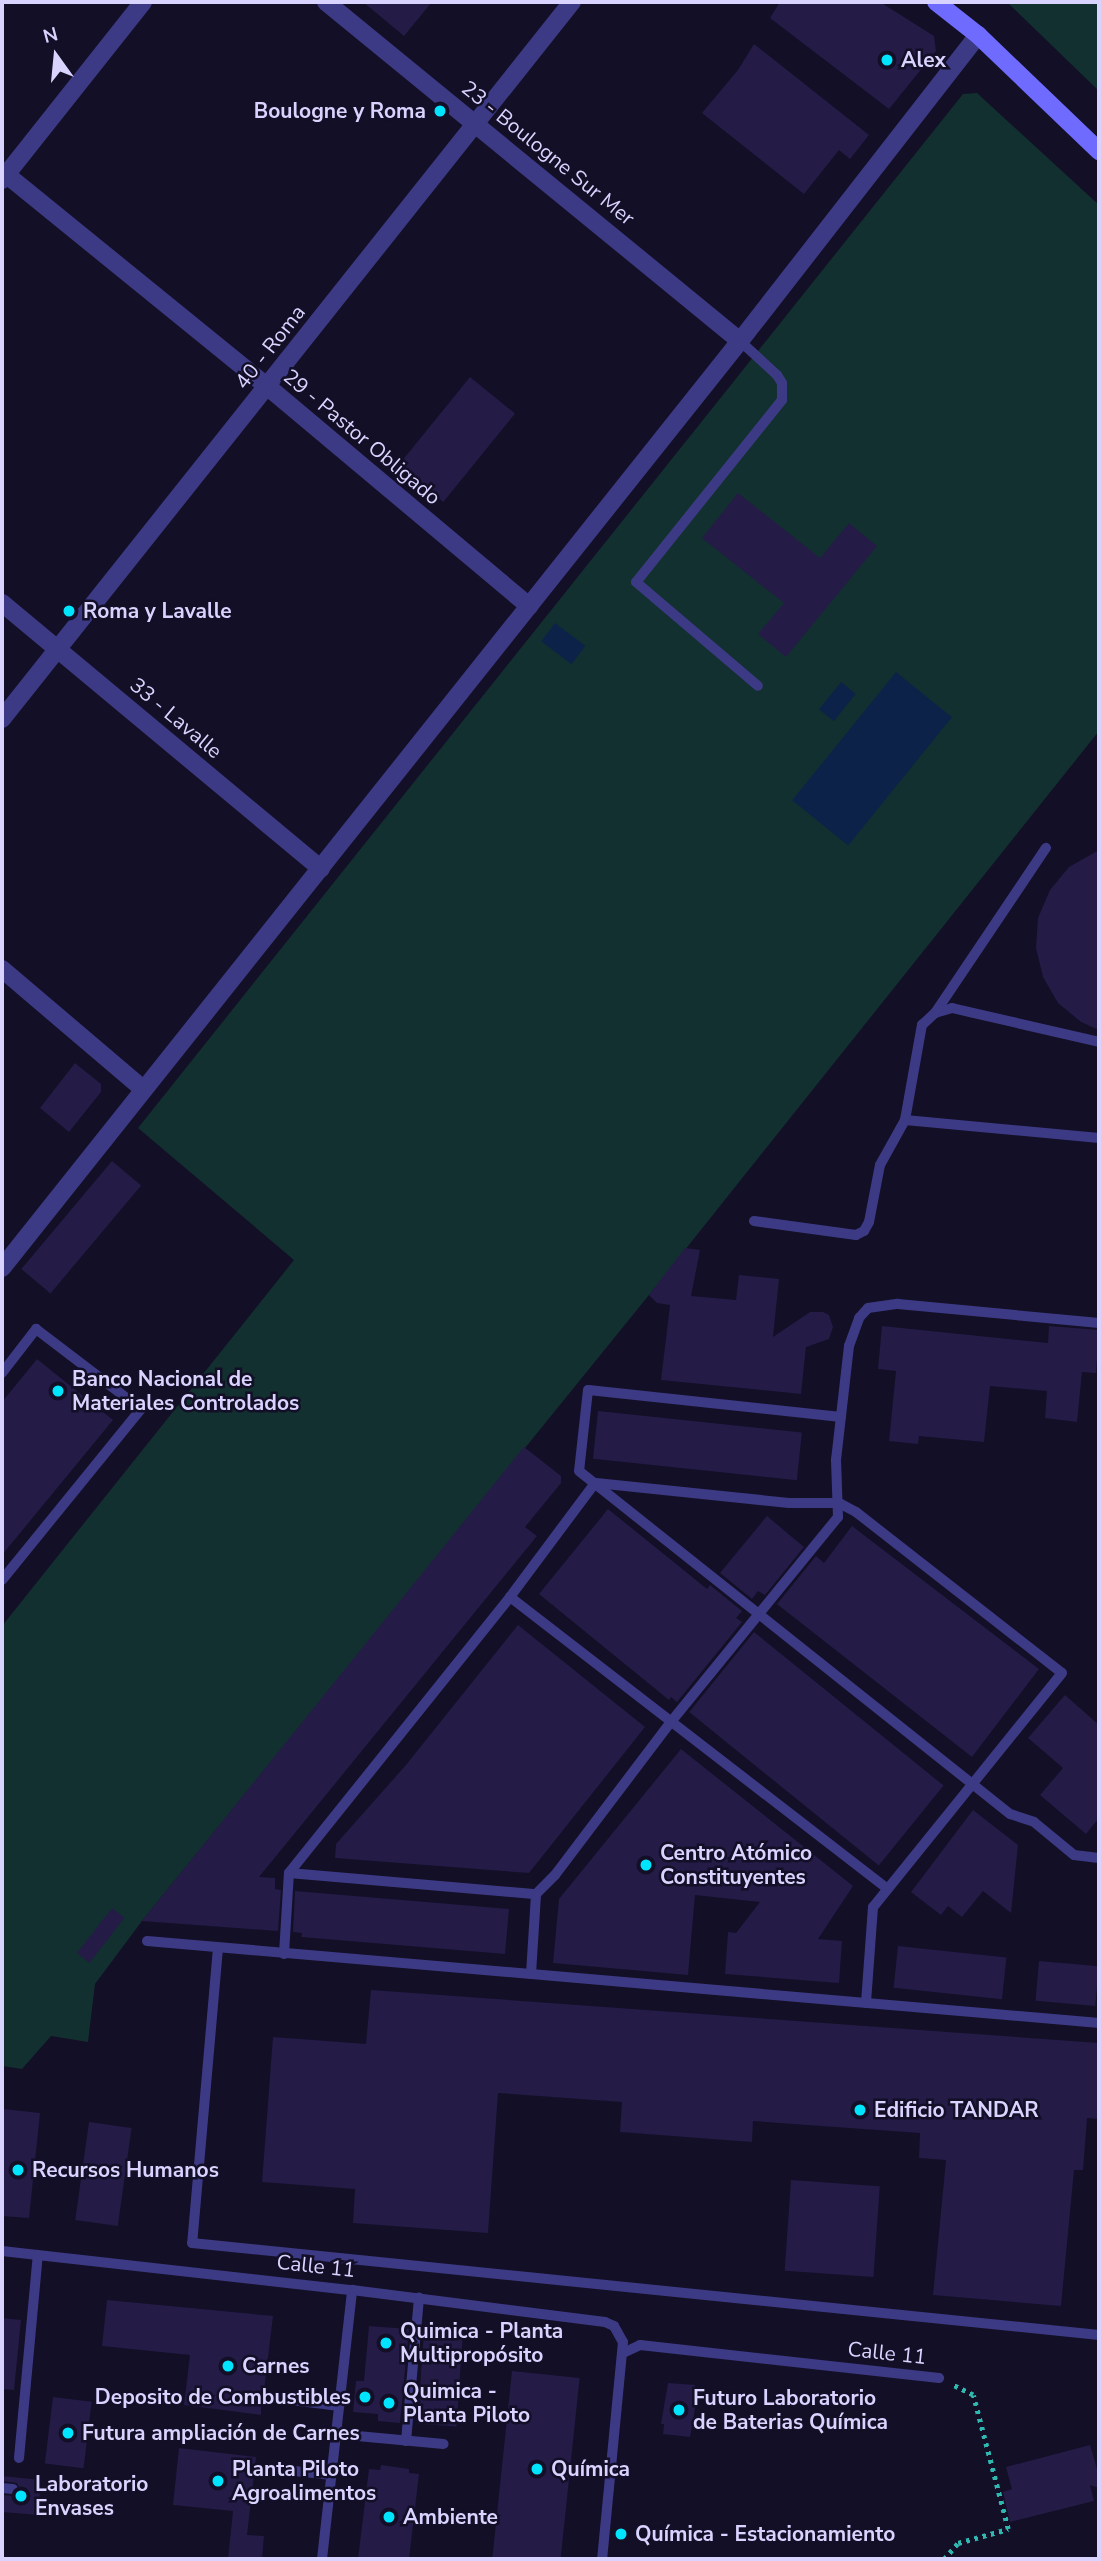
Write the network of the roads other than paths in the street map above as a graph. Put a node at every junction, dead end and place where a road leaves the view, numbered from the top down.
1 (143, 2) edge
2 (326, 2) edge
3 (572, 2) edge
4 (936, 2) edge
5 (978, 35) junction
6 (476, 123) junction
7 (1097, 143) edge
8 (3, 175) edge
9 (740, 341) junction
10 (268, 387) junction
11 (2, 603) edge
12 (529, 606) junction
13 (59, 649) junction
14 (758, 685) dead end
15 (2, 719) edge
16 (1046, 848) dead end
17 (321, 869) junction
18 (2, 969) edge
19 (935, 1013) junction
20 (1099, 1042) edge
21 (143, 1089) junction
22 (905, 1120) junction
23 (1099, 1138) edge
24 (754, 1221) dead end
25 (2, 1268) edge
26 (1099, 1323) edge
27 (2, 1373) edge
28 (841, 1417) junction
29 (596, 1483) junction
30 (839, 1503) junction
31 (2, 1580) edge
32 (510, 1597) junction
33 (759, 1613) junction
34 (670, 1723) junction
35 (972, 1784) junction
36 (1099, 1858) edge
37 (289, 1873) junction
38 (887, 1888) junction
39 (536, 1894) junction
40 (147, 1941) dead end
41 (218, 1948) junction
42 (284, 1954) junction
43 (531, 1974) junction
44 (866, 2003) junction
45 (1099, 2022) edge
46 (2, 2251) edge
47 (38, 2255) junction
48 (352, 2290) junction
49 (419, 2298) junction
50 (1099, 2335) edge
51 (623, 2353) junction
52 (939, 2378) road end
53 (268, 2397) dead end
54 (339, 2406) junction
55 (336, 2434) junction
56 (406, 2441) junction
57 (444, 2444) dead end
58 (19, 2458) dead end
59 (266, 2468) dead end
60 (331, 2475) junction
61 (2, 2488) edge
62 (13, 2489) dead end
63 (322, 2559) edge
64 (602, 2559) edge

1 - 8 street
2 - 6 street, 23 - Boulogne Sur Mer
3 - 6 street, 40 - Roma
4 - 5 main road
5 - 7 main road
5 - 9 street
6 - 9 street, 23 - Boulogne Sur Mer
6 - 10 street, 40 - Roma
8 - 10 street, 29 - Pastor Obligado
9 - 12 street
9 - 14 lane
10 - 12 street, 29 - Pastor Obligado
10 - 13 street, 40 - Roma
11 - 13 street, 33 - Lavalle
12 - 17 street
13 - 15 street, 40 - Roma
13 - 17 street, 33 - Lavalle
16 - 19 lane
17 - 21 street
18 - 21 street
19 - 20 lane
19 - 22 lane
21 - 25 street
22 - 23 lane
22 - 24 lane
26 - 28 lane
27 - 31 lane
28 - 29 lane
28 - 30 lane
29 - 30 lane
29 - 32 lane
29 - 33 lane
30 - 33 lane
30 - 35 lane
32 - 34 lane
32 - 37 lane
33 - 34 lane
33 - 35 lane
34 - 38 lane
34 - 39 lane
35 - 36 lane
35 - 38 lane
37 - 39 lane
37 - 42 lane
38 - 44 lane
39 - 43 lane
40 - 41 lane
41 - 42 lane
41 - 50 lane
42 - 43 lane
43 - 44 lane
44 - 45 lane
46 - 47 lane, Calle 11
47 - 48 lane, Calle 11
47 - 58 lane
48 - 49 lane, Calle 11
48 - 54 lane
49 - 51 lane, Calle 11
49 - 56 lane
51 - 52 lane, Calle 11
51 - 64 lane
53 - 54 lane
54 - 55 lane
55 - 56 lane
55 - 60 lane
56 - 57 lane
59 - 60 lane
60 - 63 lane
61 - 62 lane

